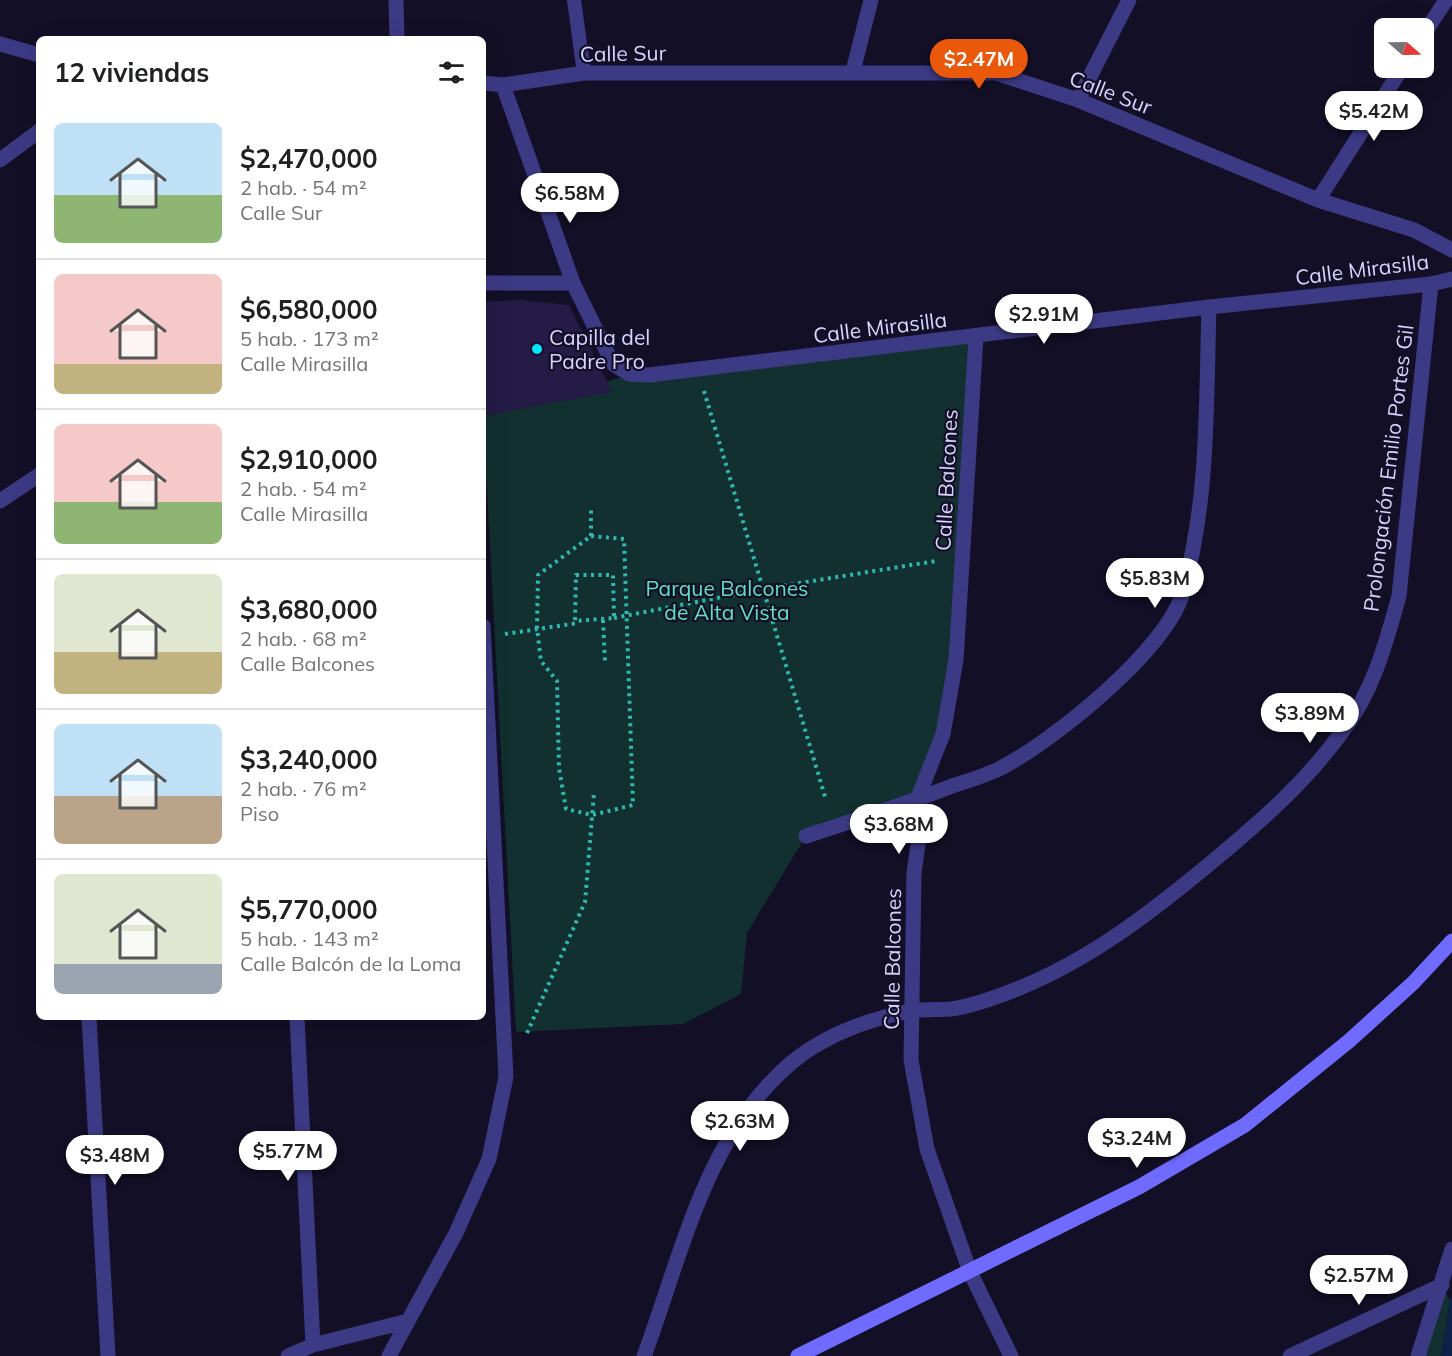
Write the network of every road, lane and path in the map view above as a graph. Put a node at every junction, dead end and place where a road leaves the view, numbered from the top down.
1 (396, 0) edge
2 (574, 0) edge
3 (871, 0) edge
4 (1129, 0) edge
5 (1446, 0) edge
6 (1434, 19) edge
7 (397, 36) edge
8 (0, 44) edge
9 (36, 54) edge
10 (853, 72) junction
11 (584, 73) junction
12 (1396, 78) edge
13 (486, 83) edge
14 (503, 85) junction
15 (1077, 100) junction
16 (36, 133) edge
17 (0, 160) edge
18 (1318, 200) junction
19 (1452, 250) edge
20 (1452, 279) edge
21 (573, 283) junction
22 (486, 284) edge
23 (1431, 284) junction
24 (1209, 308) junction
25 (975, 337) junction
26 (704, 391) dead end
27 (36, 477) edge
28 (0, 501) edge
29 (591, 507) dead end
30 (591, 536) junction
31 (936, 561) dead end
32 (764, 589) junction
33 (626, 615) junction
34 (614, 618) junction
35 (604, 620) junction
36 (537, 628) junction
37 (489, 631) edge
38 (605, 662) dead end
39 (594, 793) dead end
40 (826, 800) dead end
41 (917, 800) junction
42 (592, 815) junction
43 (806, 836) dead end
44 (1452, 941) edge
45 (913, 1011) junction
46 (89, 1020) edge
47 (297, 1020) edge
48 (526, 1035) dead end
49 (1452, 1249) edge
50 (970, 1272) junction
51 (1442, 1285) junction
52 (408, 1321) junction
53 (313, 1345) junction
54 (108, 1356) edge
55 (288, 1356) edge
56 (389, 1356) edge
57 (644, 1356) edge
58 (798, 1356) edge
59 (1011, 1356) edge
60 (1290, 1356) edge
61 (1418, 1356) edge

1 - 7 street
2 - 11 lane
3 - 10 street
4 - 15 street
5 - 6 street
8 - 9 street
10 - 11 street, Calle Sur
10 - 15 street, Calle Sur
11 - 14 street, Calle Sur
12 - 18 street
13 - 14 street, Calle Sur
14 - 21 street, Calle Mirasilla
15 - 18 street, Calle Sur
16 - 17 street
18 - 19 street, Calle Sur
20 - 23 street, Calle Mirasilla
21 - 22 street
21 - 25 street, Calle Mirasilla
23 - 24 street, Calle Mirasilla
23 - 45 street, Prolongación Emilio Portes Gil
24 - 25 street, Calle Mirasilla
24 - 41 street
25 - 41 street, Calle Balcones
26 - 32 path
27 - 28 street
29 - 30 path
30 - 33 path
30 - 36 path
31 - 32 path
32 - 33 path
32 - 40 path
33 - 34 path
33 - 42 path
34 - 35 path
34 - 35 path
35 - 36 path
35 - 38 path
36 - 37 path
36 - 42 path
37 - 52 street
39 - 42 path
41 - 43 street
41 - 45 street, Calle Balcones
42 - 48 path
44 - 50 street
45 - 50 street, Calle Balcones
45 - 57 street, Prolongación Emilio Portes Gil
46 - 54 street
47 - 53 street
49 - 51 street
50 - 58 street
50 - 59 street, Calle Balcones
51 - 60 street
51 - 61 street
52 - 53 street
52 - 56 street
53 - 55 street

